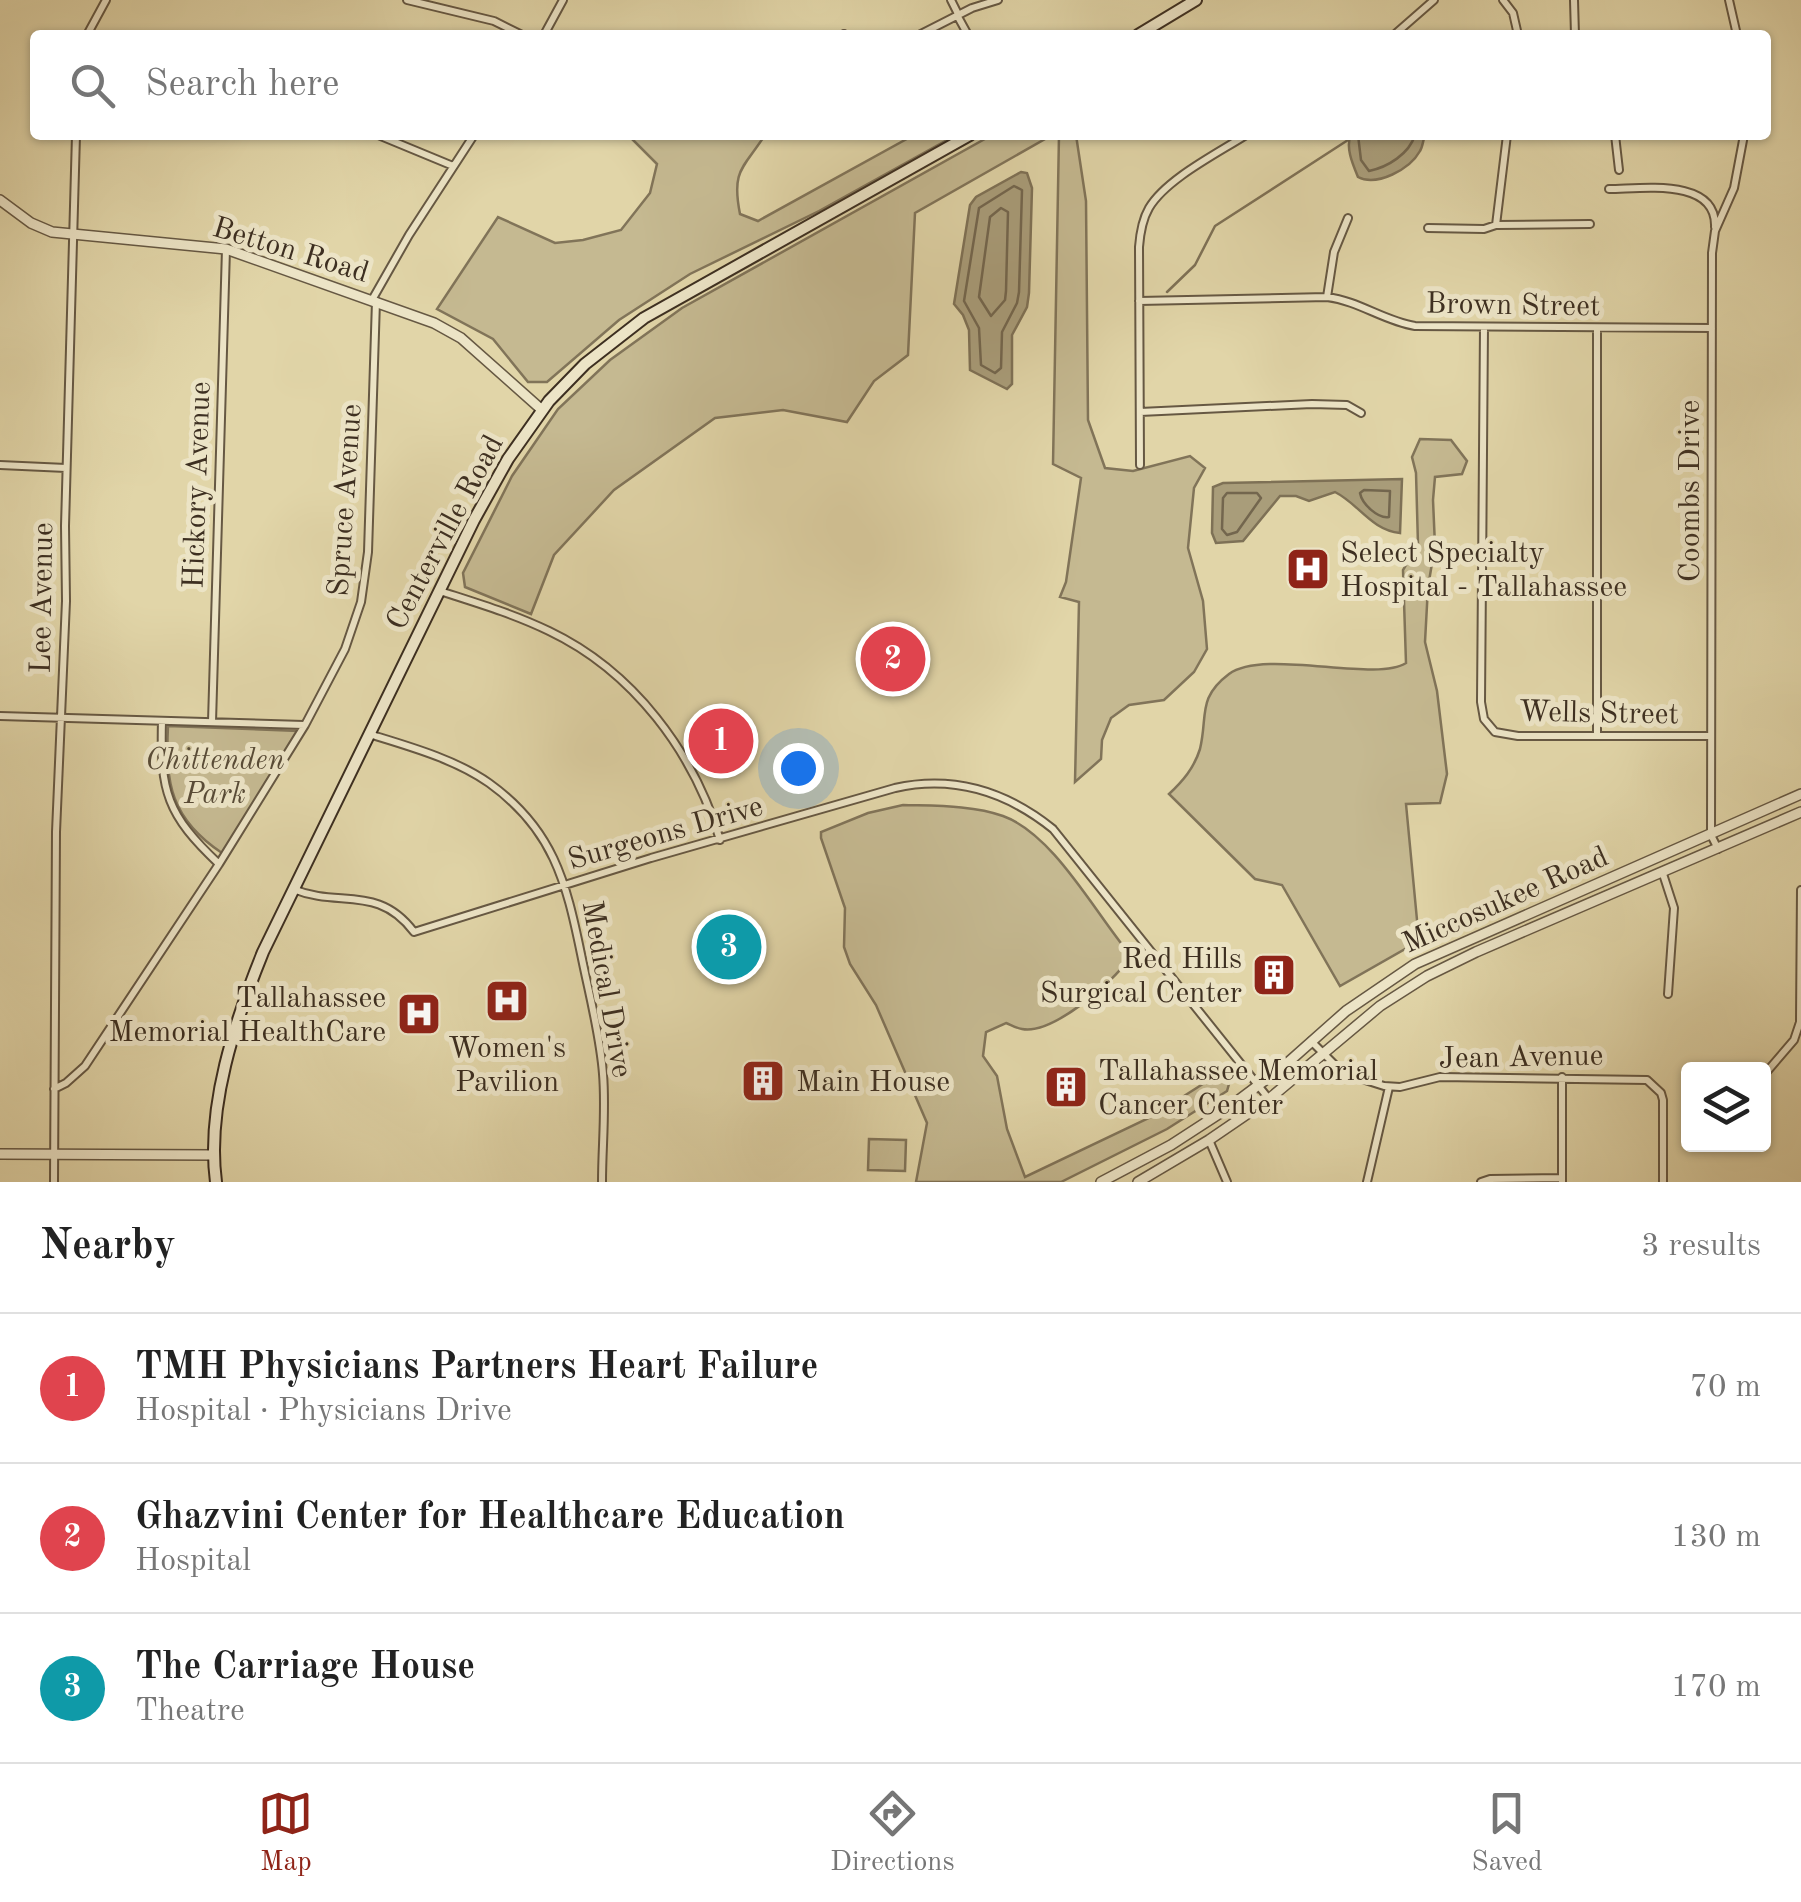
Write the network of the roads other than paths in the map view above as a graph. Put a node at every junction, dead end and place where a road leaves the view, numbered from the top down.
1 (106, 0) edge
2 (407, 0) edge
3 (563, 0) edge
4 (952, 0) edge
5 (998, 0) edge
6 (1196, 0) edge
7 (1434, 0) edge
8 (1503, 0) edge
9 (1574, 0) edge
10 (1729, 0) edge
11 (441, 3) edge
12 (958, 15) junction
13 (90, 30) edge
14 (512, 30) edge
15 (547, 30) edge
16 (929, 30) edge
17 (966, 30) edge
18 (1146, 30) edge
19 (1400, 30) edge
20 (1517, 30) edge
21 (1576, 30) edge
22 (1737, 30) edge
23 (76, 140) edge
24 (390, 140) edge
25 (471, 140) edge
26 (961, 140) edge
27 (1238, 140) edge
28 (1507, 140) edge
29 (1615, 140) edge
30 (1743, 140) edge
31 (453, 166) junction
32 (1619, 170) dead end
33 (1609, 189) dead end
34 (0, 200) edge
35 (1348, 218) dead end
36 (1590, 224) dead end
37 (1496, 225) junction
38 (1428, 228) dead end
39 (1715, 230) junction
40 (73, 234) junction
41 (226, 249) junction
42 (1327, 297) junction
43 (374, 301) junction
44 (1139, 301) junction
45 (1484, 327) junction
46 (1597, 328) junction
47 (1712, 328) junction
48 (542, 410) junction
49 (1140, 412) junction
50 (1361, 413) dead end
51 (0, 465) edge
52 (1140, 465) dead end
53 (66, 468) junction
54 (440, 591) junction
55 (0, 716) edge
56 (60, 718) junction
57 (162, 721) junction
58 (212, 722) junction
59 (304, 725) junction
60 (369, 734) junction
61 (1597, 736) junction
62 (1711, 736) junction
63 (1801, 794) edge
64 (1801, 814) edge
65 (1711, 836) junction
66 (720, 840) junction
67 (1718, 850) junction
68 (220, 864) junction
69 (1663, 874) junction
70 (566, 885) junction
71 (293, 889) junction
72 (1801, 890) edge
73 (1457, 943) junction
74 (1462, 958) junction
75 (1668, 994) dead end
76 (1311, 1041) junction
77 (1322, 1054) junction
78 (1771, 1068) edge
79 (1562, 1078) junction
80 (1258, 1086) junction
81 (1389, 1087) junction
82 (54, 1089) junction
83 (1269, 1100) junction
84 (1210, 1140) junction
85 (0, 1154) edge
86 (54, 1154) junction
87 (214, 1155) junction
88 (1562, 1180) edge
89 (54, 1182) edge
90 (216, 1182) edge
91 (602, 1182) edge
92 (1101, 1182) edge
93 (1138, 1182) edge
94 (1227, 1182) edge
95 (1367, 1182) edge
96 (1481, 1182) edge
97 (1663, 1182) edge

1 - 13 street
2 - 11 street
3 - 15 street
4 - 12 street
5 - 12 street
6 - 18 main road
7 - 19 street
8 - 20 street
9 - 21 street
10 - 22 street
11 - 14 street
12 - 16 street
12 - 17 street
23 - 40 street, Lee Avenue
24 - 31 street
25 - 31 street
26 - 48 main road, Centerville Road
27 - 44 street
28 - 37 street
29 - 32 street
30 - 39 street, Coombs Drive
31 - 43 street
33 - 39 street
34 - 40 street, Betton Road
35 - 42 street
36 - 37 street
37 - 38 street
39 - 47 street, Coombs Drive
40 - 41 street, Betton Road
40 - 53 street, Lee Avenue
41 - 43 street, Betton Road
41 - 58 street, Hickory Avenue
42 - 44 street, Brown Street
42 - 45 street, Brown Street
43 - 48 street, Betton Road
43 - 59 street, Spruce Avenue
44 - 49 street
45 - 46 street, Brown Street
45 - 61 street, Wells Street
46 - 47 street, Brown Street
46 - 61 street
47 - 62 street, Coombs Drive
48 - 54 main road, Centerville Road
49 - 50 street
49 - 52 street
51 - 53 street
53 - 56 street, Lee Avenue
54 - 60 main road, Centerville Road
54 - 66 street
55 - 56 street
56 - 57 street
56 - 82 street, Lee Avenue
57 - 58 street
57 - 68 street
58 - 59 street
59 - 68 street, Spruce Avenue
60 - 70 street, Medical Drive
60 - 71 main road, Centerville Road
61 - 62 street, Wells Street
62 - 65 street, Coombs Drive
63 - 65 street, Miccosukee Road
64 - 67 street, Miccosukee Road
65 - 67 street, Coombs Drive
65 - 73 street, Miccosukee Road
66 - 70 street, Surgeons Drive
66 - 80 street, Surgeons Drive
67 - 69 street, Miccosukee Road
68 - 82 street, Spruce Avenue
69 - 74 street, Miccosukee Road
69 - 75 street
70 - 71 street, Surgeons Drive
70 - 91 street, Medical Drive
71 - 87 main road, Centerville Road
72 - 78 street
73 - 74 street
73 - 76 street, Miccosukee Road
74 - 77 street, Miccosukee Road
76 - 77 street
76 - 80 street, Miccosukee Road
77 - 81 street
77 - 83 street, Miccosukee Road
79 - 81 street, Jean Avenue
79 - 88 street
79 - 97 street, Jean Avenue
80 - 83 street, Surgeons Drive
80 - 92 street, Miccosukee Road
81 - 95 street
82 - 86 street, Lee Avenue
83 - 84 street, Miccosukee Road
84 - 93 street, Miccosukee Road
84 - 94 street
85 - 86 street
86 - 87 street
86 - 89 street, Lee Avenue
87 - 90 main road, Centerville Road
88 - 96 street

